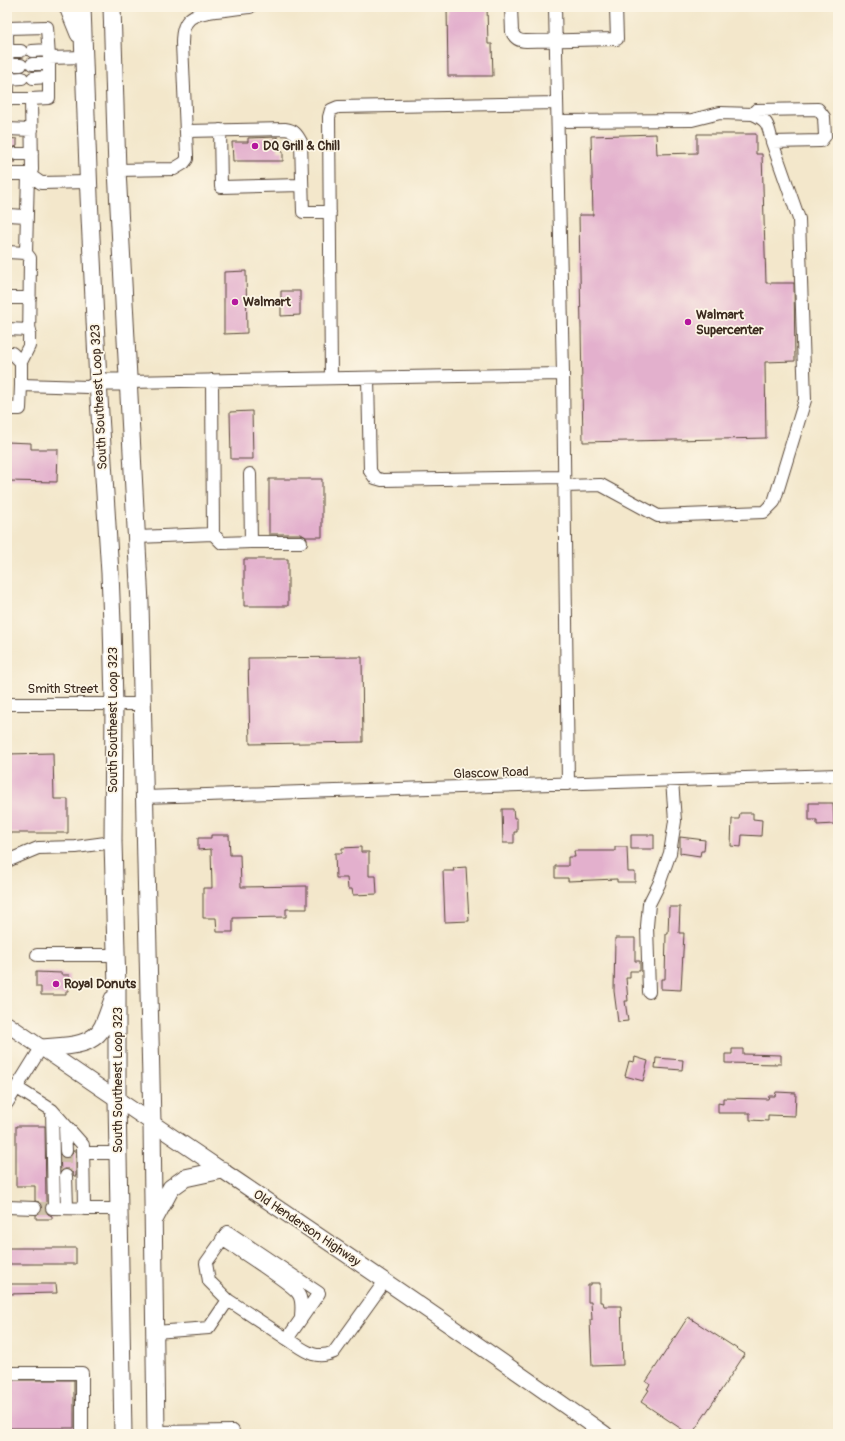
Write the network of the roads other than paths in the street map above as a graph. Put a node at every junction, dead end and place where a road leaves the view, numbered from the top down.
1 (68, 7) edge
2 (82, 7) edge
3 (112, 7) edge
4 (123, 7) edge
5 (250, 7) edge
6 (511, 7) edge
7 (555, 7) edge
8 (616, 7) edge
9 (7, 28) edge
10 (7, 34) edge
11 (556, 41) junction
12 (83, 50) junction
13 (7, 51) edge
14 (114, 55) junction
15 (48, 57) junction
16 (8, 65) edge
17 (49, 77) junction
18 (8, 79) edge
19 (31, 98) junction
20 (557, 102) junction
21 (753, 114) junction
22 (558, 121) junction
23 (7, 129) edge
24 (32, 130) junction
25 (220, 130) junction
26 (187, 131) junction
27 (772, 142) junction
28 (16, 154) dead end
29 (32, 154) junction
30 (117, 170) junction
31 (7, 174) edge
32 (28, 174) junction
33 (88, 182) junction
34 (302, 185) junction
35 (330, 212) junction
36 (7, 215) edge
37 (27, 216) junction
38 (7, 252) edge
39 (26, 253) junction
40 (7, 298) edge
41 (30, 298) junction
42 (7, 329) edge
43 (30, 330) junction
44 (7, 353) edge
45 (21, 362) junction
46 (563, 374) junction
47 (331, 378) junction
48 (368, 378) junction
49 (212, 380) junction
50 (98, 382) junction
51 (128, 382) junction
52 (21, 385) junction
53 (7, 408) edge
54 (250, 474) dead end
55 (564, 481) junction
56 (213, 534) junction
57 (137, 537) junction
58 (251, 542) junction
59 (301, 542) dead end
60 (114, 703) junction
61 (7, 704) edge
62 (142, 704) junction
63 (838, 775) edge
64 (672, 780) junction
65 (568, 784) junction
66 (144, 798) junction
67 (114, 842) junction
68 (7, 861) edge
69 (37, 955) dead end
70 (116, 955) junction
71 (117, 988) junction
72 (649, 992) dead end
73 (7, 1024) edge
74 (41, 1048) junction
75 (18, 1088) junction
76 (117, 1100) junction
77 (7, 1103) edge
78 (52, 1110) junction
79 (152, 1123) junction
80 (65, 1126) junction
81 (66, 1151) tunnel mouth
82 (83, 1153) junction
83 (118, 1153) junction
84 (222, 1170) junction
85 (66, 1176) tunnel mouth
86 (7, 1207) edge
87 (35, 1208) tunnel mouth
88 (67, 1208) junction
89 (84, 1208) junction
90 (119, 1209) junction
91 (154, 1220) junction
92 (222, 1239) junction
93 (385, 1280) junction
94 (228, 1300) junction
95 (301, 1319) junction
96 (155, 1332) junction
97 (287, 1339) junction
98 (7, 1373) edge
99 (156, 1433) edge
100 (189, 1433) edge
101 (209, 1433) edge
102 (82, 1434) edge
103 (123, 1434) edge
104 (233, 1434) edge
105 (605, 1434) edge

1 - 12 highway
2 - 12 highway, South Southeast Loop 323
3 - 14 highway
4 - 14 highway
5 - 26 street
6 - 11 street
7 - 11 street
8 - 11 street
9 - 15 street
10 - 13 street
11 - 20 street
12 - 15 street
12 - 33 highway, South Southeast Loop 323
13 - 15 street
13 - 16 street
14 - 30 highway
15 - 16 street
15 - 17 street
16 - 18 street
17 - 18 street
17 - 19 street
18 - 19 street
19 - 24 street
20 - 22 street
20 - 35 street
21 - 22 street
21 - 27 street
21 - 27 street
22 - 46 street
23 - 24 street
24 - 29 street
25 - 26 street
25 - 34 street
25 - 34 street
26 - 30 street
27 - 55 street
28 - 29 street
29 - 32 street
30 - 51 highway
31 - 32 street
32 - 33 street
32 - 37 street
33 - 50 highway, South Southeast Loop 323
34 - 35 street
35 - 47 street
36 - 37 street
37 - 39 street
38 - 39 street
39 - 41 street
40 - 41 street
41 - 43 street
42 - 43 street
43 - 45 street
44 - 45 street
45 - 52 street
46 - 48 street
46 - 55 street
47 - 48 street
47 - 49 street
48 - 55 street
49 - 51 street
49 - 56 street
50 - 51 highway
50 - 52 street
50 - 60 highway, South Southeast Loop 323
51 - 57 highway
52 - 53 street
54 - 58 street
55 - 65 street
56 - 57 street
56 - 58 street
57 - 62 highway
58 - 59 street
60 - 61 street, Smith Street
60 - 62 street, Smith Street
60 - 67 highway, South Southeast Loop 323
62 - 66 highway
63 - 64 street, Glascow Road
64 - 65 street, Glascow Road
64 - 72 street
65 - 66 street, Glascow Road
66 - 79 highway
67 - 68 street
67 - 70 highway, South Southeast Loop 323
69 - 70 street
70 - 71 highway, South Southeast Loop 323
71 - 74 highway
71 - 76 highway, South Southeast Loop 323
73 - 74 main road, Old Henderson Highway
74 - 75 street
74 - 76 main road, Old Henderson Highway
75 - 77 street
75 - 78 street
76 - 79 main road, Old Henderson Highway
76 - 83 highway, South Southeast Loop 323
78 - 80 street
78 - 88 street
79 - 84 main road, Old Henderson Highway
79 - 91 highway
80 - 81 street
80 - 82 street
82 - 83 street
82 - 89 street
83 - 90 highway, South Southeast Loop 323
84 - 91 highway
84 - 93 main road, Old Henderson Highway
85 - 88 street
86 - 87 street
88 - 89 street
89 - 90 street
90 - 103 highway, South Southeast Loop 323
91 - 96 highway
92 - 94 street
92 - 95 street
92 - 95 street
93 - 97 street
93 - 105 main road, Old Henderson Highway
94 - 96 street
94 - 97 street
95 - 97 street
96 - 99 highway
98 - 102 street
99 - 100 street
100 - 101 street
101 - 104 street

